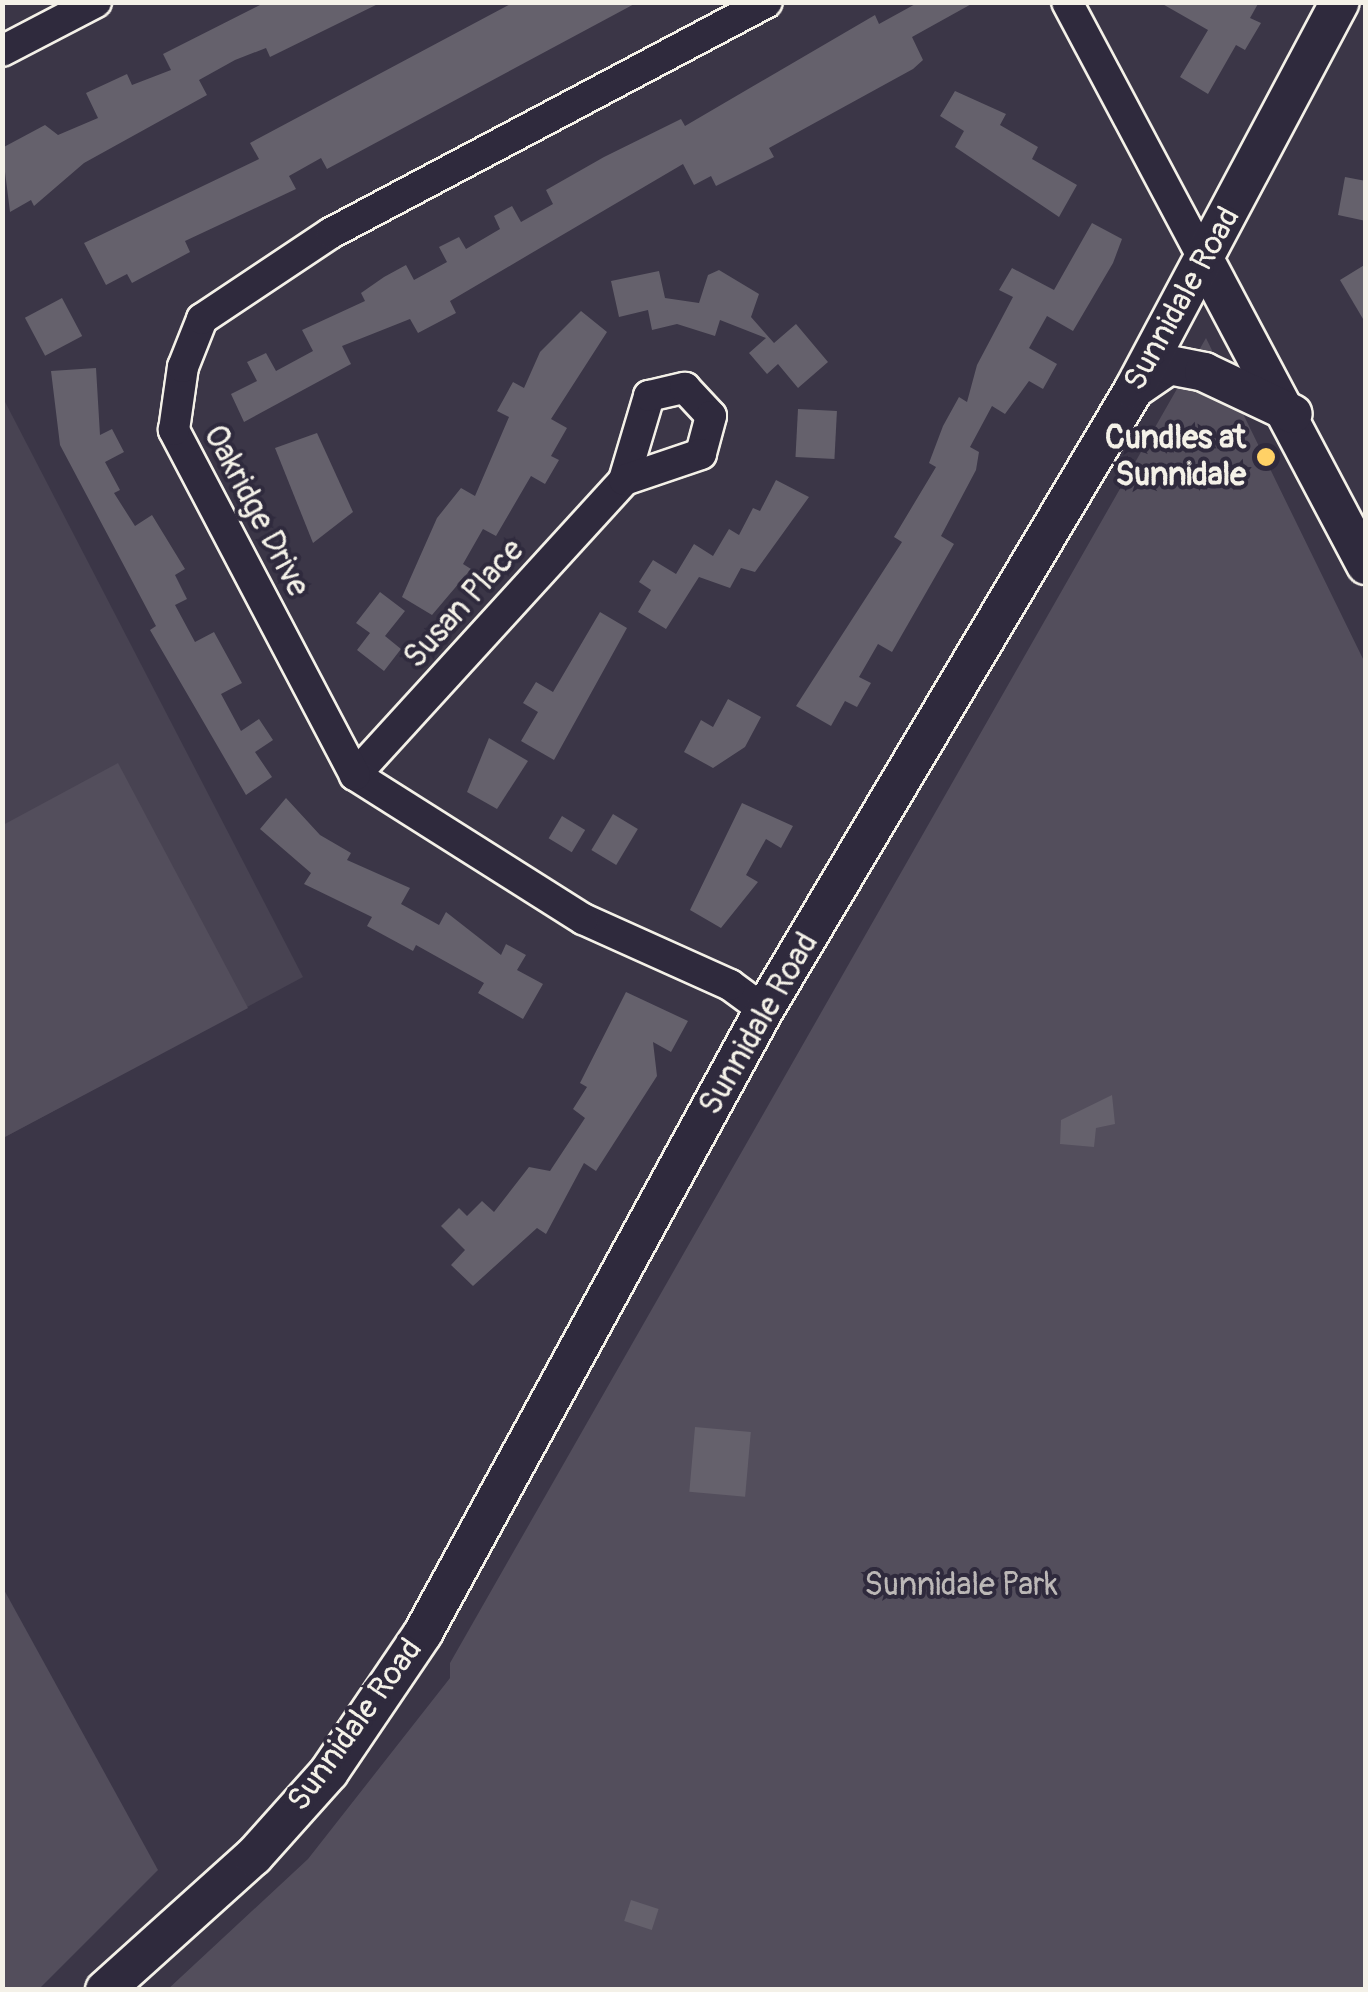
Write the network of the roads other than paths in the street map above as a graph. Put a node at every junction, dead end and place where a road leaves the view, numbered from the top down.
1 (96, 2) edge
2 (767, 2) edge
3 (1068, 2) edge
4 (1340, 2) edge
5 (2, 52) edge
6 (1205, 261) junction
7 (1134, 388) junction
8 (1293, 414) junction
9 (624, 480) dead end
10 (1366, 565) edge
11 (356, 775) junction
12 (764, 1010) junction
13 (105, 1990) edge

1 - 5 street
2 - 11 street, Oakridge Drive
3 - 6 street
4 - 6 main road, Sunnidale Road
6 - 7 main road, Sunnidale Road
6 - 8 main road
7 - 8 main road
7 - 12 main road, Sunnidale Road
8 - 10 main road
9 - 11 street, Susan Place
11 - 12 street, Oakridge Drive
12 - 13 main road, Sunnidale Road

